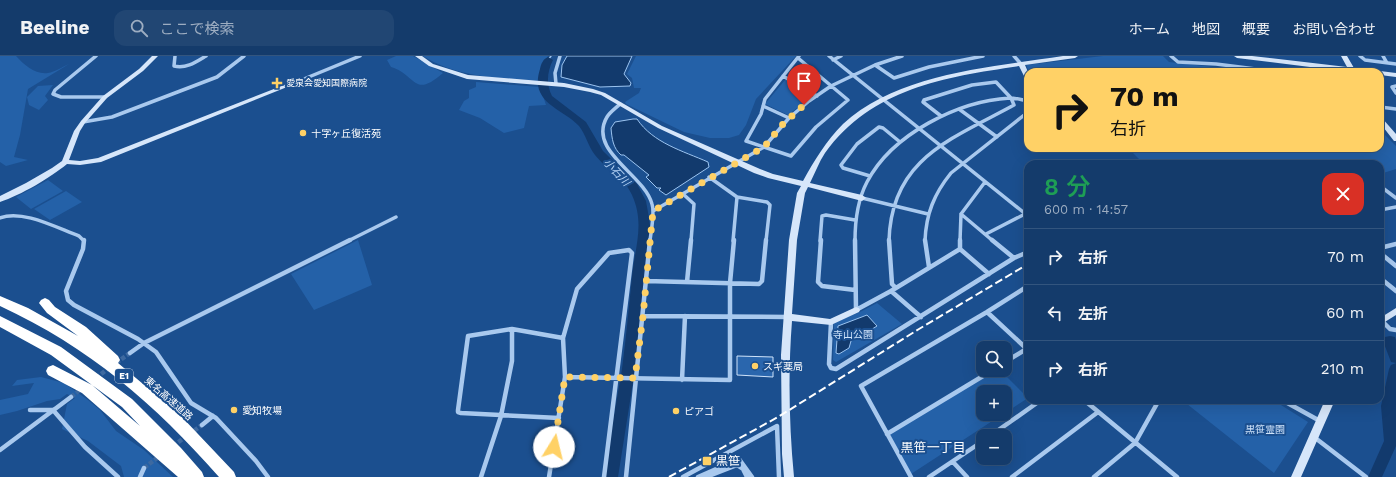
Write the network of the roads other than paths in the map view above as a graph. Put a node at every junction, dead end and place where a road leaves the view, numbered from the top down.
1 (96, 56) edge
2 (155, 56) edge
3 (175, 56) edge
4 (206, 56) edge
5 (244, 56) edge
6 (360, 56) edge
7 (418, 56) edge
8 (560, 56) edge
9 (829, 56) edge
10 (842, 56) edge
11 (902, 56) edge
12 (983, 56) edge
13 (1014, 56) edge
14 (1075, 56) edge
15 (1171, 56) edge
16 (1237, 56) edge
17 (1344, 56) edge
18 (1360, 56) edge
19 (1383, 56) edge
20 (799, 57) edge
21 (833, 60) junction
22 (1387, 63) junction
23 (1021, 64) junction
24 (1396, 64) edge
25 (876, 65) junction
26 (1234, 67) joint
27 (1243, 68) edge
28 (1329, 68) edge
29 (1350, 68) edge
30 (1024, 70) edge
31 (1384, 74) edge
32 (853, 75) junction
33 (1396, 75) edge
34 (783, 76) junction
35 (299, 80) joint
36 (556, 84) junction
37 (831, 86) junction
38 (1396, 86) edge
39 (1396, 93) edge
40 (816, 96) junction
41 (105, 97) junction
42 (1011, 98) junction
43 (884, 100) junction
44 (1024, 100) edge
45 (620, 104) junction
46 (763, 106) junction
47 (1384, 108) edge
48 (959, 109) junction
49 (1396, 109) edge
50 (1024, 115) edge
51 (941, 116) junction
52 (789, 118) junction
53 (83, 122) junction
54 (978, 123) junction
55 (1384, 124) edge
56 (920, 130) junction
57 (997, 137) junction
58 (1396, 138) edge
59 (900, 142) junction
60 (939, 145) junction
61 (764, 147) junction
62 (65, 162) junction
63 (739, 162) junction
64 (963, 164) junction
65 (870, 176) junction
66 (710, 177) junction
67 (985, 182) junction
68 (804, 184) junction
69 (1384, 189) edge
70 (683, 194) junction
71 (737, 197) junction
72 (862, 198) junction
73 (1396, 198) edge
74 (0, 199) edge
75 (895, 206) junction
76 (1396, 207) edge
77 (1384, 209) edge
78 (653, 211) junction
79 (1024, 213) edge
80 (928, 214) junction
81 (961, 214) junction
82 (1024, 216) edge
83 (396, 217) dead end
84 (0, 218) edge
85 (855, 220) junction
86 (986, 234) junction
87 (1396, 244) edge
88 (1384, 247) edge
89 (960, 249) junction
90 (1024, 254) edge
91 (1384, 256) edge
92 (1014, 258) junction
93 (1396, 266) edge
94 (929, 267) junction
95 (989, 274) junction
96 (646, 281) junction
97 (1384, 281) edge
98 (686, 282) junction
99 (730, 283) junction
100 (896, 288) junction
101 (1024, 289) edge
102 (855, 290) junction
103 (891, 291) junction
104 (1396, 291) edge
105 (0, 301) edge
106 (45, 303) dead end
107 (856, 310) junction
108 (1396, 311) edge
109 (987, 312) junction
110 (643, 316) junction
111 (685, 316) junction
112 (731, 317) junction
113 (788, 317) junction
114 (921, 317) junction
115 (1384, 320) edge
116 (0, 321) edge
117 (831, 322) junction
118 (1384, 324) edge
119 (512, 329) junction
120 (1396, 330) edge
121 (563, 338) junction
122 (144, 344) junction
123 (1024, 345) edge
124 (1024, 351) edge
125 (130, 353) tunnel mouth
126 (1012, 358) edge
127 (53, 371) dead end
128 (565, 377) junction
129 (981, 377) edge
130 (618, 378) junction
131 (633, 378) junction
132 (682, 380) junction
133 (71, 397) tunnel mouth
134 (156, 402) junction
135 (1035, 404) edge
136 (1089, 404) edge
137 (1156, 404) edge
138 (1289, 404) edge
139 (1328, 404) edge
140 (30, 410) dead end
141 (53, 410) junction
142 (1098, 412) junction
143 (212, 416) junction
144 (501, 416) junction
145 (558, 418) junction
146 (1320, 421) junction
147 (202, 425) tunnel mouth
148 (1000, 429) edge
149 (887, 434) junction
150 (1314, 437) junction
151 (1135, 443) junction
152 (976, 446) edge
153 (0, 450) edge
154 (953, 462) junction
155 (144, 468) tunnel mouth
156 (118, 477) edge
157 (140, 477) edge
158 (189, 477) edge
159 (197, 477) edge
160 (229, 477) edge
161 (268, 477) edge
162 (481, 477) edge
163 (550, 477) edge
164 (604, 477) edge
165 (626, 477) edge
166 (683, 477) edge
167 (698, 477) edge
168 (709, 477) edge
169 (747, 477) edge
170 (752, 477) edge
171 (779, 477) edge
172 (789, 477) edge
173 (911, 477) edge
174 (929, 477) edge
175 (967, 477) edge
176 (1012, 477) edge
177 (1094, 477) edge
178 (1175, 477) edge
179 (1296, 477) edge
180 (1366, 477) edge

1 - 41 street
2 - 41 street
3 - 4 street
5 - 53 street
6 - 35 street
7 - 36 street
8 - 36 street
9 - 21 street
10 - 21 street
11 - 25 street
12 - 25 street
13 - 23 street
14 - 23 street
15 - 26 street
16 - 28 street
17 - 29 street
18 - 22 street
19 - 22 street
20 - 34 street
20 - 37 street
21 - 32 street
22 - 24 street
23 - 30 street
23 - 43 street
25 - 32 street
26 - 27 street
31 - 33 street
32 - 37 street
32 - 43 street
34 - 40 street
34 - 46 street
35 - 62 street
36 - 45 street
37 - 40 street
37 - 61 street
38 - 39 street
40 - 52 street
41 - 53 street
42 - 44 street
42 - 48 street
42 - 51 street
42 - 54 street
43 - 56 street
43 - 68 street
45 - 63 street
45 - 78 street
46 - 52 street
46 - 61 street
47 - 49 street
48 - 51 street
48 - 54 street
50 - 57 street
51 - 56 street
52 - 61 street
53 - 62 street
54 - 57 street
54 - 60 street
55 - 58 street
56 - 59 street
56 - 60 street
57 - 64 street
59 - 65 street
59 - 65 street
60 - 64 street
60 - 75 street
61 - 63 street
62 - 74 street
63 - 66 street
63 - 68 street
64 - 67 street
64 - 80 street
65 - 72 street
66 - 70 street
66 - 71 street
67 - 79 street
67 - 81 street
68 - 72 street
68 - 113 street
69 - 73 street
70 - 78 street
70 - 98 street
71 - 99 street
71 - 99 street
72 - 75 street
72 - 85 street
75 - 80 street
75 - 100 street
76 - 77 street
78 - 96 street
80 - 94 street
81 - 86 street
81 - 89 street
82 - 86 street
83 - 122 street
84 - 122 street
85 - 102 street
85 - 102 street
86 - 92 street
87 - 88 street
89 - 94 street
89 - 95 street
90 - 92 street
91 - 93 street
92 - 95 street
94 - 100 street
95 - 114 street
96 - 98 street
96 - 110 street
97 - 104 street
98 - 99 street
99 - 112 street
100 - 103 street
101 - 109 street
102 - 107 street
103 - 107 street
103 - 114 street
105 - 134 highway, 東名高速道路 / E1
106 - 134 highway
107 - 117 street
108 - 115 street
109 - 123 street
109 - 149 street
110 - 111 street
110 - 131 street
111 - 112 street
111 - 132 street
112 - 113 street
112 - 132 street
113 - 117 street
113 - 172 street
114 - 117 street
116 - 159 highway, E1
118 - 120 street
119 - 121 street
119 - 144 street
119 - 144 street
121 - 128 street
121 - 130 street
122 - 125 street
122 - 143 street
124 - 126 street
127 - 158 highway
128 - 130 street
128 - 145 street
129 - 149 street
130 - 131 street
130 - 164 street
131 - 132 street
131 - 165 street
133 - 141 street
134 - 160 highway, 東名高速道路 / E1
135 - 148 street
136 - 142 street
137 - 151 street
138 - 146 street
139 - 146 street
140 - 141 street
141 - 153 street
141 - 156 street
142 - 151 street
142 - 176 street
143 - 147 street
143 - 161 street
144 - 145 street
144 - 162 street
145 - 163 street
146 - 150 street
149 - 173 street
150 - 179 street
150 - 180 street
151 - 177 street
151 - 178 street
152 - 154 street
154 - 174 street
154 - 175 street
155 - 157 street
166 - 171 street
167 - 170 street
168 - 169 street

